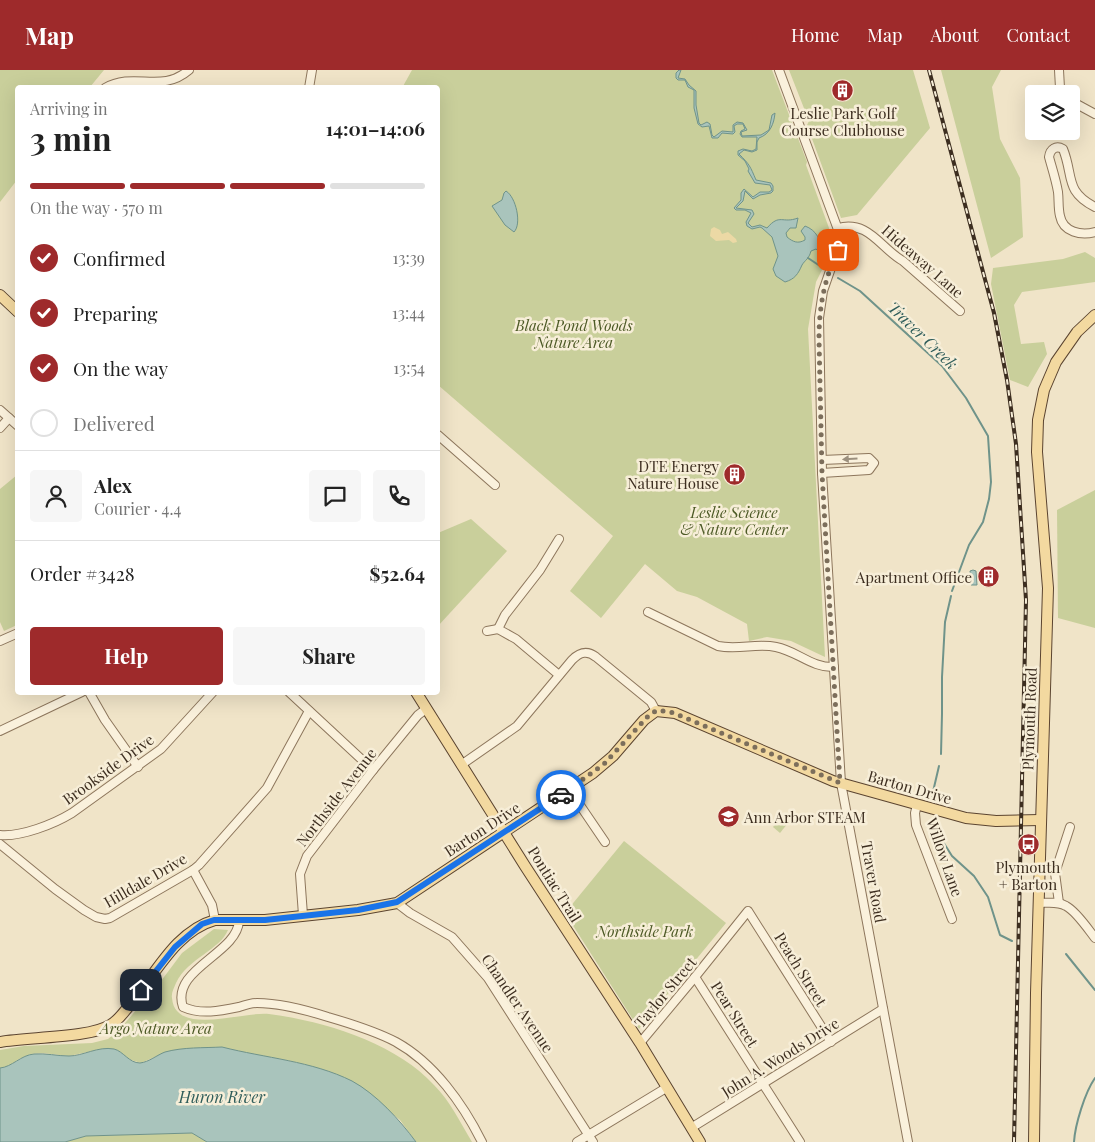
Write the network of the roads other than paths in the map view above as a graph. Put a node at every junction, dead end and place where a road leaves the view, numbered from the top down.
1 (189, 70) edge
2 (312, 70) edge
3 (779, 70) edge
4 (1059, 70) edge
5 (113, 85) edge
6 (310, 85) edge
7 (1060, 85) edge
8 (1080, 106) edge
9 (1095, 114) edge
10 (1095, 207) edge
11 (838, 228) junction
12 (1095, 232) edge
13 (0, 295) edge
14 (15, 309) edge
15 (960, 311) dead end
16 (1095, 315) edge
17 (0, 410) edge
18 (9, 418) junction
19 (15, 423) edge
20 (0, 428) edge
21 (440, 437) edge
22 (822, 460) junction
23 (822, 473) junction
24 (495, 485) dead end
25 (559, 539) dead end
26 (648, 612) dead end
27 (498, 628) junction
28 (488, 631) dead end
29 (15, 635) edge
30 (0, 641) edge
31 (834, 666) junction
32 (559, 675) junction
33 (76, 695) edge
34 (91, 695) edge
35 (210, 695) edge
36 (292, 695) edge
37 (418, 695) edge
38 (426, 709) junction
39 (309, 711) junction
40 (656, 711) junction
41 (0, 731) edge
42 (461, 765) junction
43 (138, 767) junction
44 (372, 770) junction
45 (840, 783) junction
46 (569, 789) junction
47 (917, 805) junction
48 (1040, 820) junction
49 (1070, 827) dead end
50 (505, 832) junction
51 (0, 835) edge
52 (605, 842) dead end
53 (0, 844) edge
54 (193, 870) junction
55 (397, 902) junction
56 (1038, 903) junction
57 (1059, 903) junction
58 (748, 911) joint
59 (303, 915) junction
60 (952, 919) dead end
61 (214, 920) junction
62 (239, 921) junction
63 (1095, 938) edge
64 (696, 977) junction
65 (882, 1009) junction
66 (0, 1042) edge
67 (831, 1042) junction
68 (640, 1043) junction
69 (763, 1084) junction
70 (666, 1088) junction
71 (691, 1128) junction
72 (590, 1138) edge
73 (482, 1142) edge
74 (577, 1142) edge
75 (700, 1142) edge
76 (800, 1142) edge
77 (908, 1142) edge
78 (1034, 1142) edge

1 - 5 street
2 - 6 street
3 - 11 street, Traver Road
4 - 7 street
8 - 9 street
10 - 12 street
11 - 15 street, Hideaway Lane
11 - 22 street, Traver Road
13 - 14 main road
16 - 48 main road, Plymouth Road
17 - 18 street
18 - 19 street
18 - 20 street
21 - 24 street
22 - 23 street, Traver Road
23 -> 22 street
23 - 31 street, Traver Road
25 - 27 street
26 - 31 street
27 - 28 street
27 - 32 street
29 - 30 street
31 - 45 street, Traver Road
32 - 40 street
32 - 42 street
33 - 41 street
34 - 43 street
35 - 43 street, Brookside Drive
36 - 39 street
37 - 38 main road, Pontiac Trail
38 - 42 main road, Pontiac Trail
38 - 44 street, Northside Avenue
39 - 44 street
39 - 54 street, Hilldale Drive
40 - 45 main road, Barton Drive
40 - 46 main road, Barton Drive
42 - 50 main road, Pontiac Trail
43 - 51 street, Brookside Drive
44 - 59 street, Northside Avenue
45 - 47 main road, Barton Drive
45 - 65 street, Traver Road
46 - 50 main road, Barton Drive
46 - 52 street
47 - 48 main road, Barton Drive
47 - 60 street, Willow Lane
48 - 56 main road, Plymouth Road
49 - 57 street
50 - 55 main road, Barton Drive
50 - 68 main road, Pontiac Trail
53 - 54 street, Hilldale Drive
54 - 61 street
55 - 59 main road, Barton Drive
55 - 72 street, Chandler Avenue
56 - 57 street
56 - 78 main road, Plymouth Road
57 - 63 street
58 - 64 street, Taylor Street
58 - 67 street, Peach Street
59 - 62 main road, Barton Drive
61 - 62 main road, Barton Drive
61 - 66 main road
62 - 73 street
64 - 68 street, Taylor Street
64 - 69 street, Pear Street
65 - 67 street, John A. Woods Drive
65 - 77 street, Traver Road
67 - 69 street, John A. Woods Drive
68 - 70 main road, Pontiac Trail
69 - 71 street, John A. Woods Drive
69 - 76 street, Pear Street
70 - 71 main road, Pontiac Trail
70 - 72 street
71 - 75 main road, Pontiac Trail
72 - 74 street

